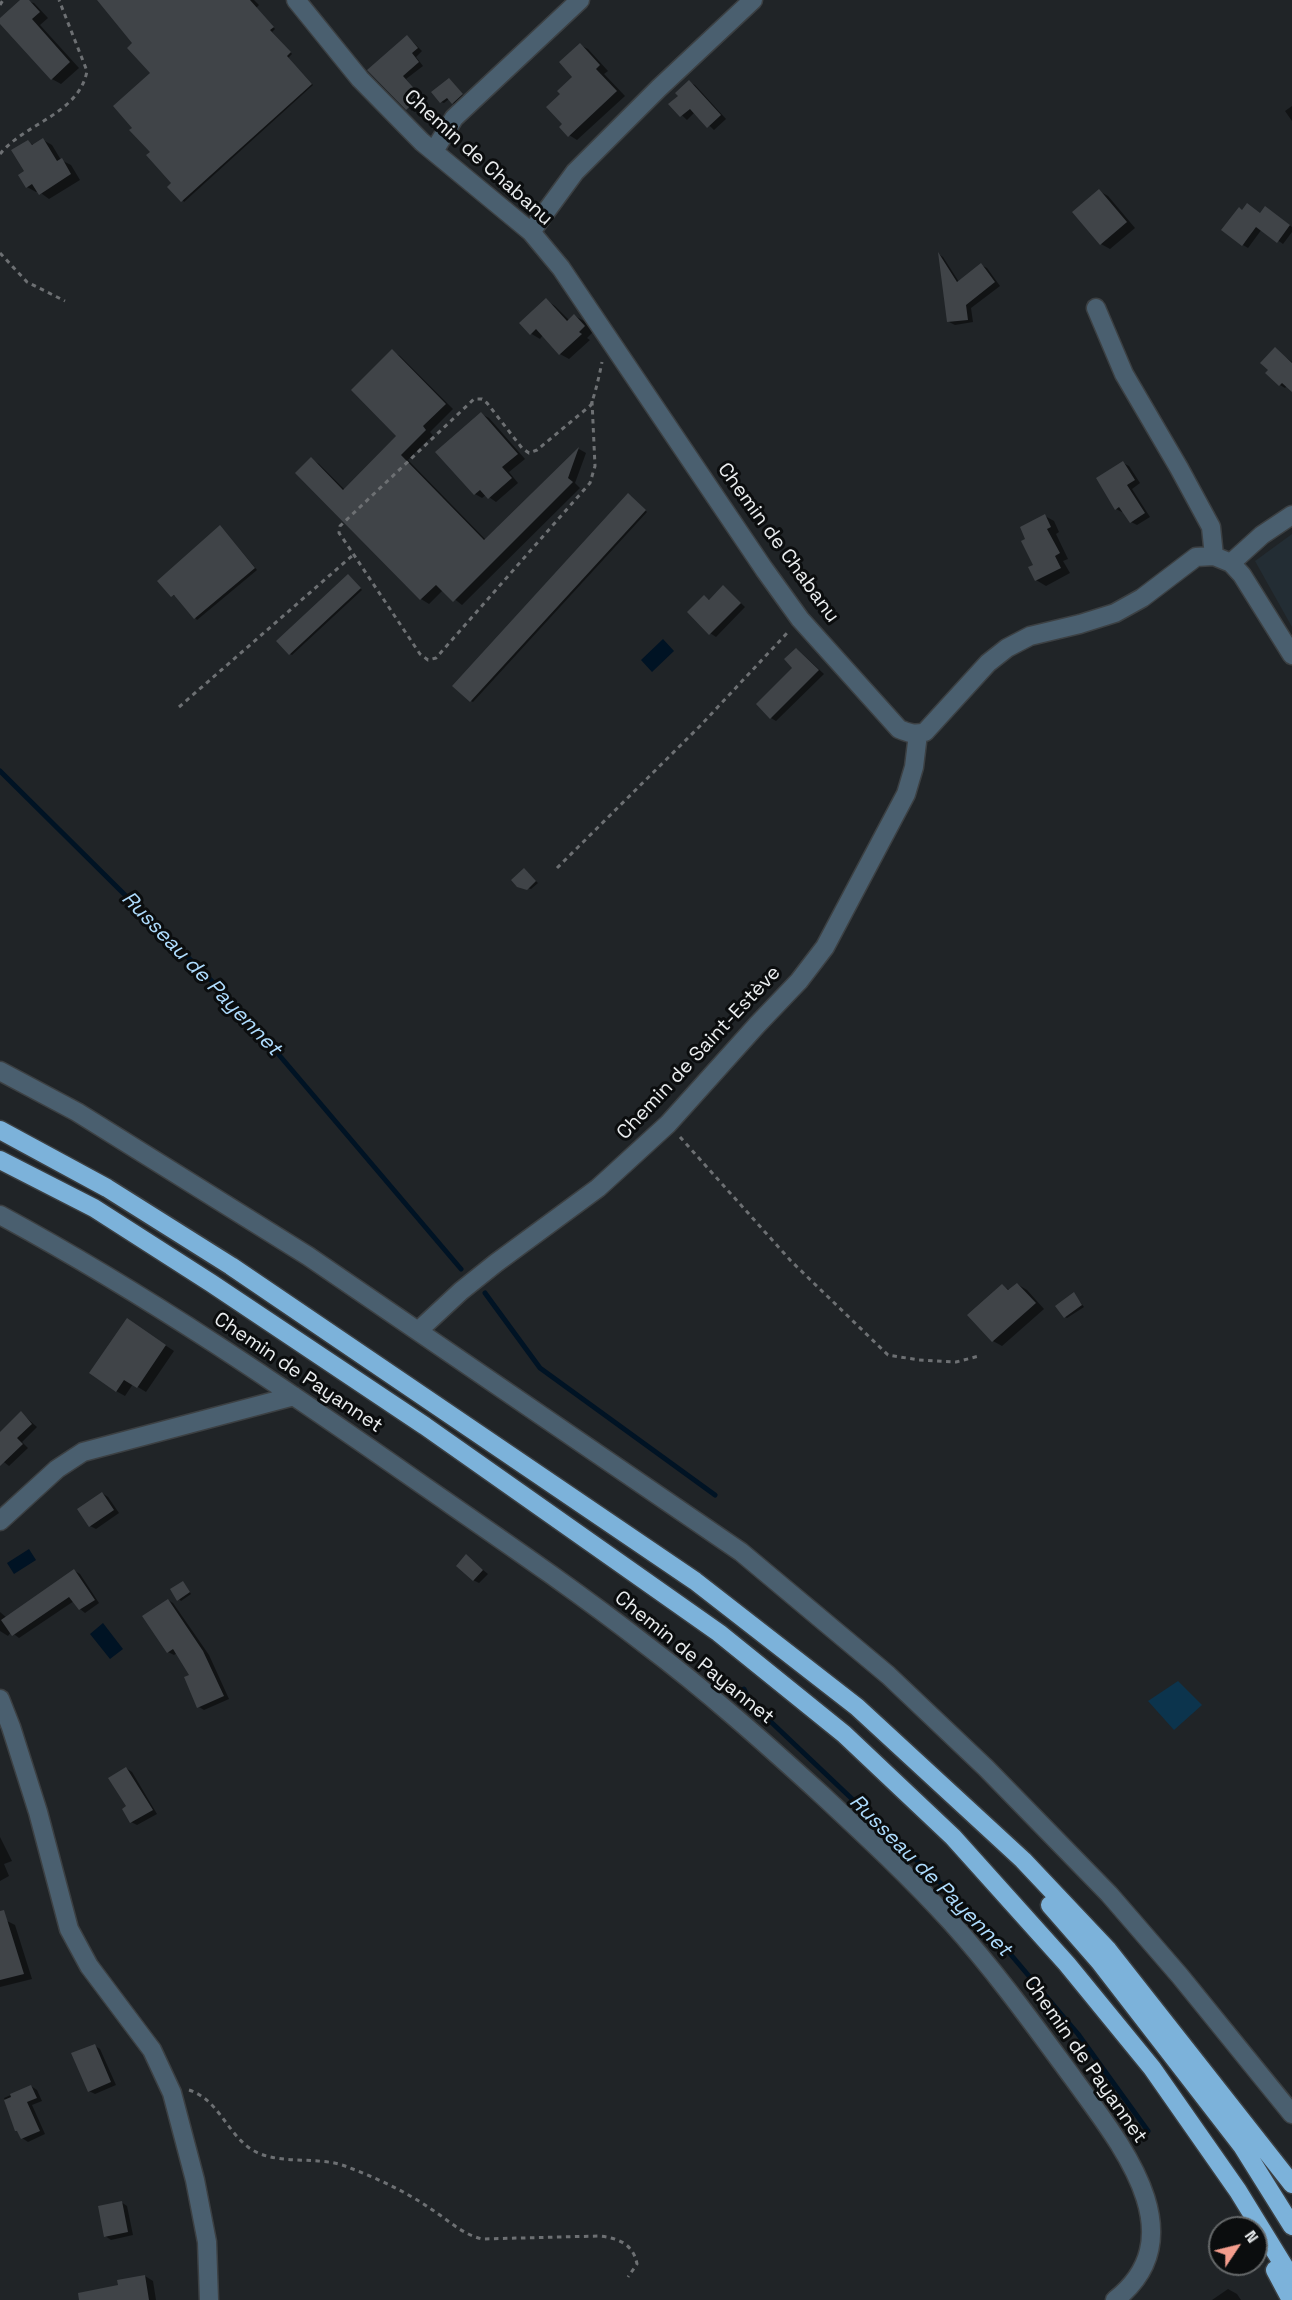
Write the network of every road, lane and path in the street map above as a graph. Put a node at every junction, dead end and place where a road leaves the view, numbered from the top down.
1 (3, 0) edge
2 (59, 0) edge
3 (296, 0) edge
4 (580, 0) edge
5 (753, 0) edge
6 (0, 5) edge
7 (434, 151) junction
8 (0, 154) edge
9 (531, 232) junction
10 (0, 253) edge
11 (65, 301) dead end
12 (1096, 308) dead end
13 (607, 334) junction
14 (592, 401) junction
15 (1292, 515) edge
16 (353, 555) junction
17 (1214, 556) junction
18 (1232, 563) junction
19 (800, 619) junction
20 (1292, 655) edge
21 (179, 707) dead end
22 (918, 734) junction
23 (557, 868) dead end
24 (0, 1071) edge
25 (668, 1124) junction
26 (0, 1130) edge
27 (0, 1160) edge
28 (0, 1215) edge
29 (418, 1331) junction
30 (979, 1356) dead end
31 (294, 1396) junction
32 (0, 1521) edge
33 (0, 1699) edge
34 (898, 1744) junction
35 (1152, 2068) junction
36 (169, 2087) junction
37 (1292, 2114) edge
38 (1292, 2184) edge
39 (1242, 2216) edge
40 (1292, 2226) edge
41 (1268, 2260) edge
42 (628, 2277) dead end
43 (1292, 2279) edge
44 (209, 2300) edge
45 (1115, 2300) edge
46 (1291, 2300) edge

1 - 6 path
2 - 8 path
3 - 7 street, Chemin de Chabanu
4 - 7 street
5 - 9 street
7 - 9 street, Chemin de Chabanu
9 - 13 street, Chemin de Chabanu
10 - 11 path
12 - 17 street
13 - 14 path
13 - 19 street, Chemin de Chabanu
14 - 16 path
14 - 16 path
15 - 18 street
16 - 21 path
17 - 18 street
17 - 22 street
18 - 20 street
19 - 22 street, Chemin de Chabanu
19 - 23 path
22 - 25 street, Chemin de Saint-Estève
24 - 29 street
25 - 29 street, Chemin de Saint-Estève
25 - 30 path
26 - 34 highway
27 - 35 highway
28 - 31 street, Chemin de Payannet
29 - 37 street
31 - 32 street
31 - 45 street, Chemin de Payannet
33 - 36 street
34 - 38 highway
34 - 40 highway
35 - 39 highway
35 - 43 highway
36 - 42 path
36 - 44 street
41 - 46 highway

